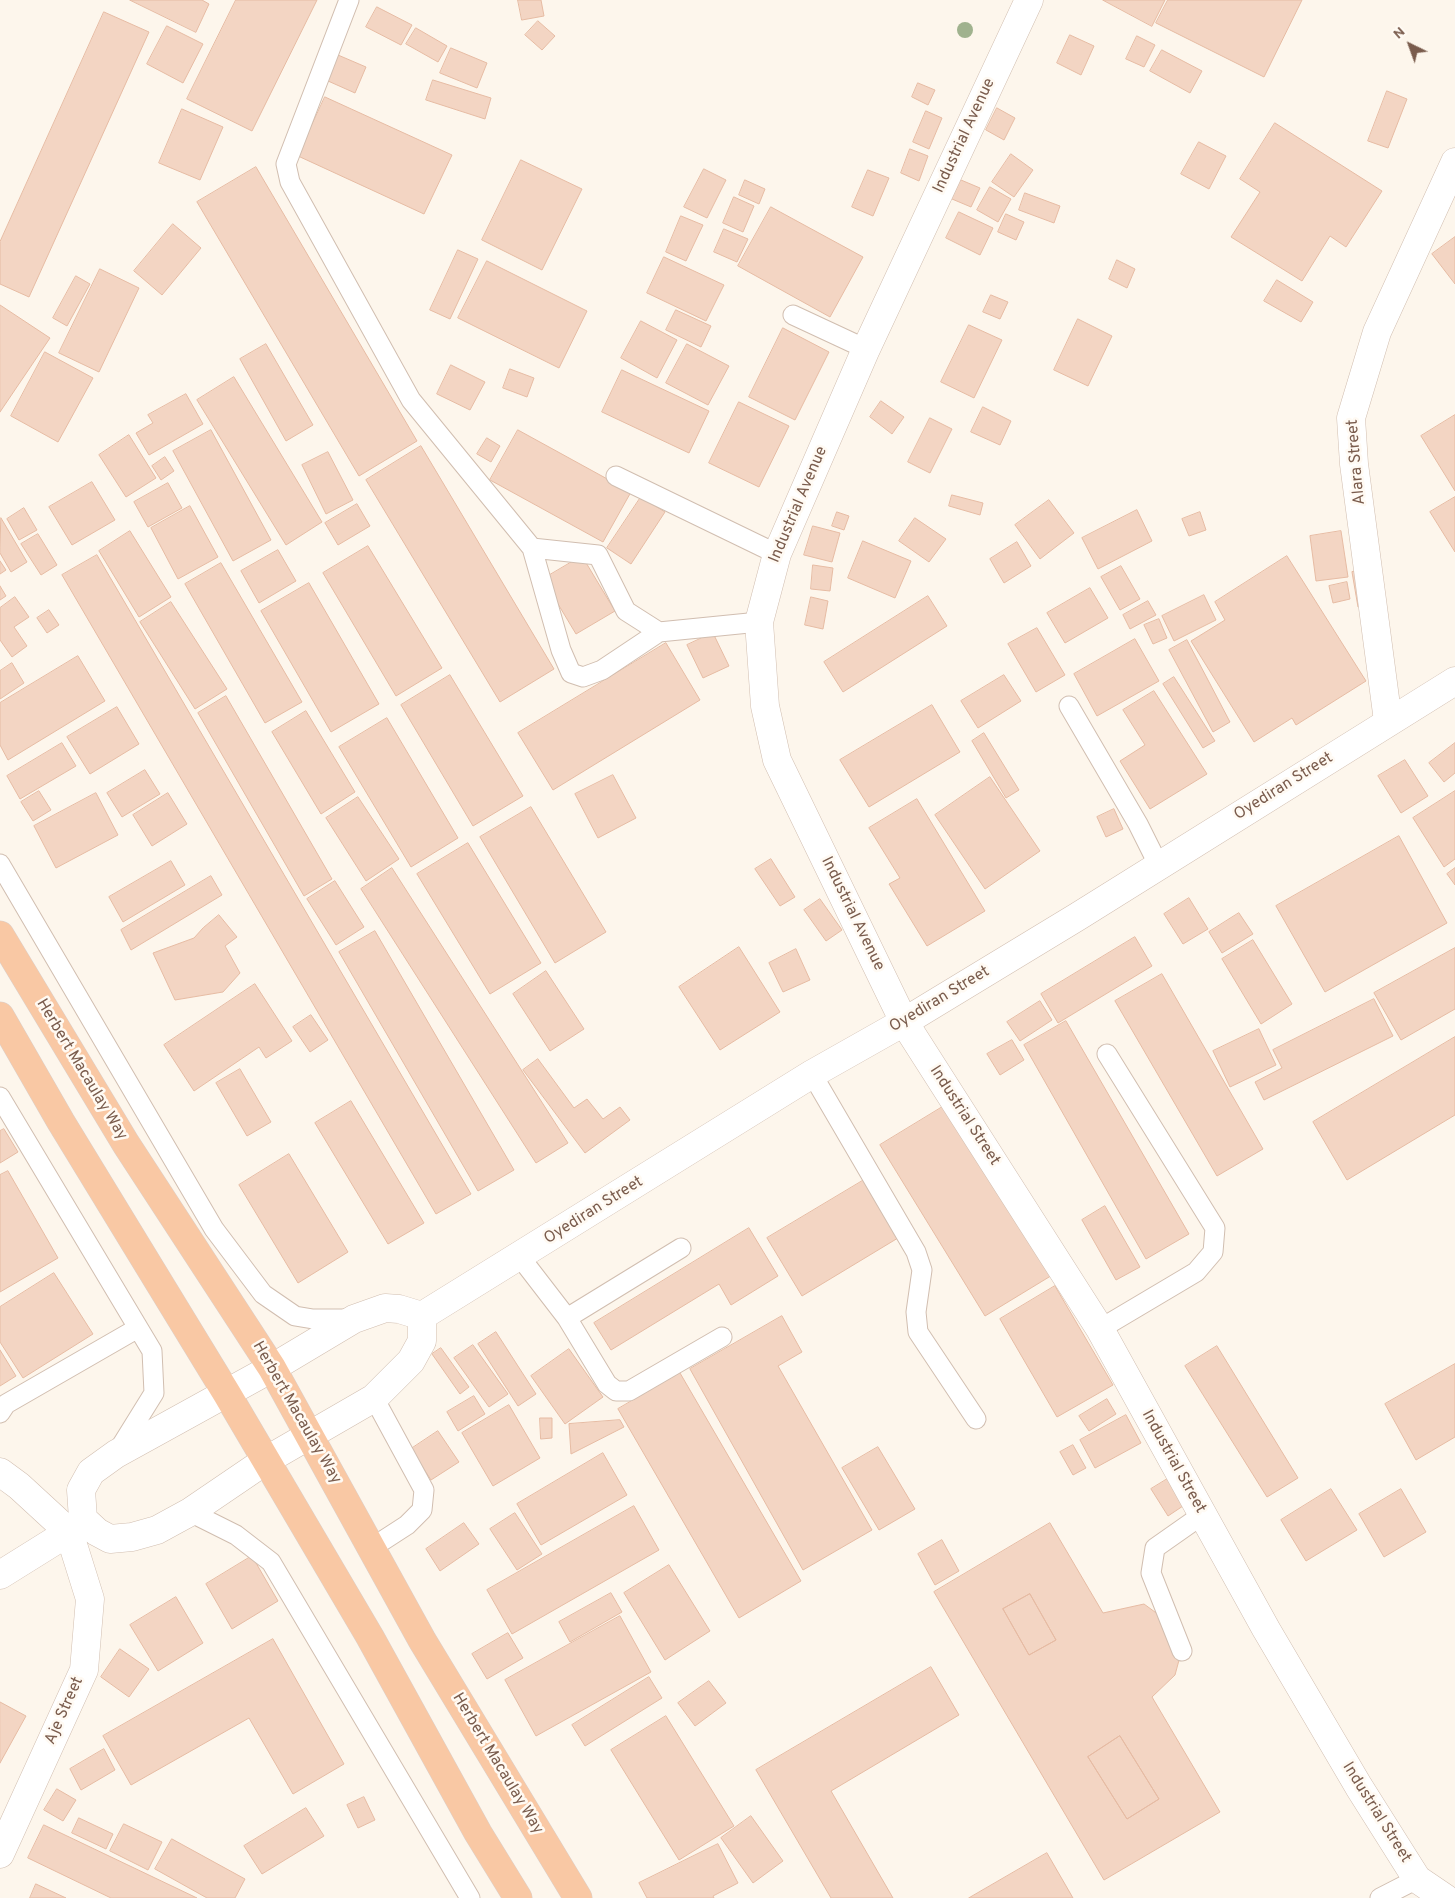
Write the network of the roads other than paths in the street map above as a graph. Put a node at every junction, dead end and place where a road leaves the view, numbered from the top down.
1 (349, 0) edge
2 (1029, 0) edge
3 (1455, 162) edge
4 (793, 315) dead end
5 (866, 349) junction
6 (616, 476) dead end
7 (532, 548) junction
8 (777, 554) junction
9 (759, 622) junction
10 (659, 632) junction
11 (1453, 686) edge
12 (1069, 706) dead end
13 (1388, 721) junction
14 (0, 864) edge
15 (1159, 866) junction
16 (0, 936) edge
17 (0, 1016) edge
18 (904, 1022) junction
19 (1107, 1054) dead end
20 (812, 1074) junction
21 (0, 1097) edge
22 (681, 1248) dead end
23 (520, 1257) junction
24 (422, 1316) junction
25 (567, 1318) junction
26 (354, 1319) junction
27 (138, 1328) junction
28 (1100, 1328) junction
29 (722, 1337) dead end
30 (272, 1368) junction
31 (227, 1394) junction
32 (374, 1398) junction
33 (0, 1413) edge
34 (976, 1419) dead end
35 (310, 1434) junction
36 (116, 1454) junction
37 (265, 1461) junction
38 (0, 1472) edge
39 (190, 1512) junction
40 (1202, 1515) junction
41 (76, 1525) junction
42 (373, 1548) junction
43 (0, 1575) edge
44 (1182, 1652) dead end
45 (0, 1854) edge
46 (1417, 1879) junction
47 (470, 1898) edge
48 (518, 1898) edge
49 (578, 1898) edge
50 (1380, 1898) edge
51 (1445, 1898) edge

1 - 7 lane
2 - 5 street, Industrial Avenue
3 - 13 street, Alara Street
4 - 5 lane
5 - 8 street, Industrial Avenue
6 - 8 lane
7 - 10 lane
7 - 10 lane
8 - 9 street, Industrial Avenue
9 - 10 lane
9 - 18 street, Industrial Avenue
11 - 13 street, Oyediran Street
12 - 15 lane
13 - 15 street, Oyediran Street
14 - 26 lane
15 - 18 street, Oyediran Street
16 - 30 highway, Herbert Macaulay Way
17 - 31 highway
18 - 20 street, Oyediran Street
18 - 28 street, Industrial Street
19 - 28 lane
20 - 23 street, Oyediran Street
20 - 34 lane
21 - 27 lane
22 - 25 lane
23 - 24 street, Oyediran Street
23 - 25 lane
24 - 26 street, Aje Street
24 - 32 street
25 - 29 lane
26 - 30 street, Aje Street
27 - 33 lane
27 - 36 lane
28 - 40 street, Industrial Street
30 - 31 street, Aje Street
30 - 35 highway, Herbert Macaulay Way
31 - 36 street, Aje Street
31 - 37 highway
32 - 35 street
32 - 42 lane
35 - 37 street
35 - 42 highway, Herbert Macaulay Way
36 - 41 street, Aje Street
37 - 39 street
37 - 48 highway
38 - 41 street
39 - 41 street
39 - 47 lane
40 - 44 lane
40 - 46 street, Industrial Street
41 - 43 street
41 - 45 street, Aje Street
42 - 49 highway, Herbert Macaulay Way
46 - 50 lane
46 - 51 street, Industrial Street

